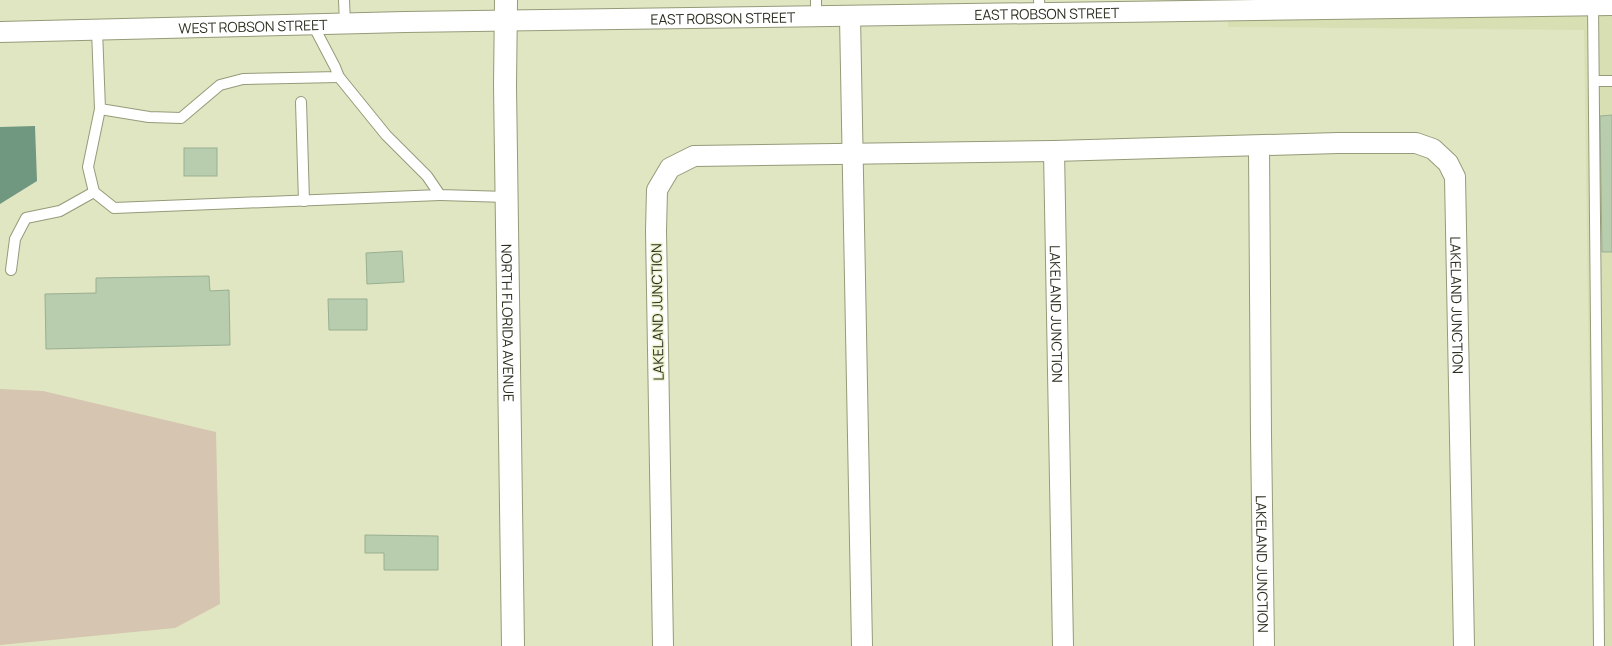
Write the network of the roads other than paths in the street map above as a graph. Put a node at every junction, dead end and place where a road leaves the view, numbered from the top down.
1 (344, 0) edge
2 (506, 0) edge
3 (1554, 3) edge
4 (1304, 5) edge
5 (1603, 5) edge
6 (1039, 6) edge
7 (816, 9) edge
8 (850, 17) junction
9 (505, 22) junction
10 (345, 24) junction
11 (313, 25) junction
12 (97, 30) junction
13 (0, 32) edge
14 (339, 77) junction
15 (1594, 81) junction
16 (1612, 81) edge
17 (301, 102) dead end
18 (100, 109) junction
19 (1259, 146) junction
20 (1054, 151) junction
21 (853, 154) junction
22 (94, 192) junction
23 (440, 196) junction
24 (507, 197) junction
25 (304, 201) junction
26 (11, 270) dead end
27 (513, 646) edge
28 (663, 646) edge
29 (862, 646) edge
30 (1063, 646) edge
31 (1264, 646) edge
32 (1464, 646) edge
33 (1599, 646) edge

1 - 10 lane
2 - 9 street, NORTH FLORIDA AVENUE
3 - 4 street, EAST ROBSON STREET
3 - 5 street, EAST ROBSON STREET
4 - 6 street, EAST ROBSON STREET
5 - 15 lane
6 - 8 street, EAST ROBSON STREET
7 - 8 street, EAST ROBSON STREET
7 - 9 street, EAST ROBSON STREET
8 - 21 street
9 - 10 street, WEST ROBSON STREET
9 - 24 street, NORTH FLORIDA AVENUE
10 - 11 street, WEST ROBSON STREET
11 - 12 street, WEST ROBSON STREET
11 - 14 lane
12 - 13 street, WEST ROBSON STREET
12 - 18 lane
14 - 18 lane
14 - 23 lane
15 - 16 lane
15 - 33 lane
17 - 25 lane
18 - 22 lane
19 - 20 street, LAKELAND JUNCTION
19 - 31 street, LAKELAND JUNCTION
19 - 32 street, LAKELAND JUNCTION
20 - 21 street, LAKELAND JUNCTION
20 - 30 street, LAKELAND JUNCTION
21 - 28 street, LAKELAND JUNCTION
21 - 29 street
22 - 25 lane
22 - 26 lane
23 - 24 lane
23 - 25 lane
24 - 27 street, NORTH FLORIDA AVENUE

